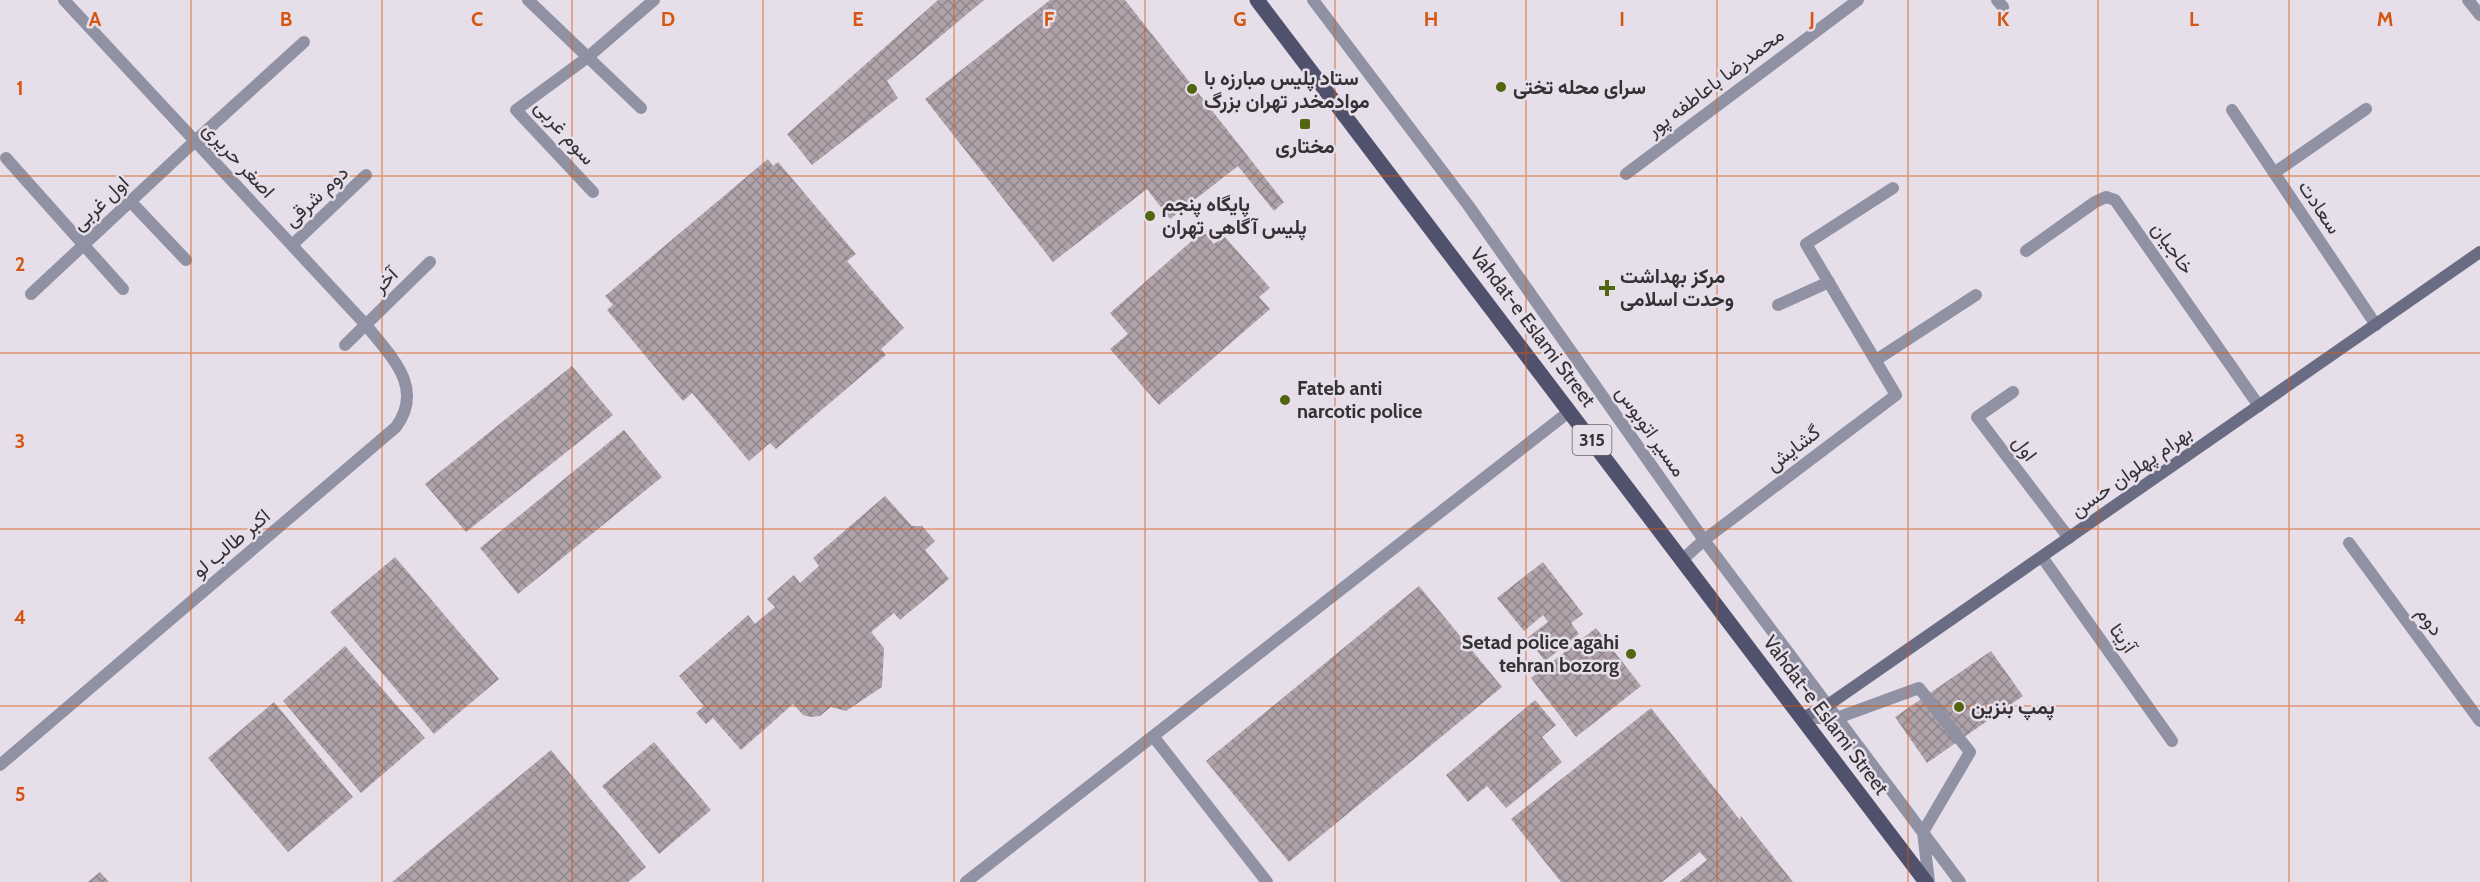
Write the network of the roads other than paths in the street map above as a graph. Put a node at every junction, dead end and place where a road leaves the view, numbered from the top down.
1 (64, 0) edge
2 (528, 0) edge
3 (654, 0) edge
4 (1257, 0) edge
5 (1313, 0) edge
6 (1857, 0) edge
7 (2468, 0) edge
8 (2480, 15) edge
9 (304, 42) dead end
10 (588, 57) junction
11 (641, 108) dead end
12 (2366, 109) dead end
13 (2232, 110) dead end
14 (195, 141) junction
15 (6, 158) dead end
16 (2274, 173) junction
17 (1626, 174) dead end
18 (366, 175) dead end
19 (1893, 188) dead end
20 (593, 192) dead end
21 (130, 201) junction
22 (84, 245) junction
23 (292, 245) junction
24 (2026, 250) dead end
25 (2480, 252) edge
26 (186, 260) dead end
27 (430, 262) dead end
28 (1829, 282) junction
29 (123, 289) dead end
30 (31, 294) dead end
31 (1976, 295) dead end
32 (1778, 305) dead end
33 (366, 325) junction
34 (2376, 325) junction
35 (345, 345) dead end
36 (1876, 360) junction
37 (2013, 392) dead end
38 (2259, 406) junction
39 (1570, 411) junction
40 (2069, 538) junction
41 (1704, 540) junction
42 (2349, 543) dead end
43 (2042, 557) junction
44 (1682, 560) junction
45 (1828, 705) junction
46 (1802, 718) junction
47 (1837, 718) junction
48 (2480, 721) edge
49 (1154, 736) junction
50 (2172, 741) dead end
51 (0, 765) edge
52 (1923, 832) junction
53 (966, 882) edge
54 (1267, 882) edge
55 (1927, 882) edge
56 (1960, 882) edge

1 - 14 street, اصغر حریری
2 - 10 street
3 - 10 street
4 - 39 main road, Vahdat-e Eslami Street / 315
5 - 41 street, مسیر اتوبوس
6 - 17 street, محمدرضا باعاطفه پور
7 - 8 street
9 - 14 street, اول غربی
10 - 11 street
10 - 20 street, سوم غربی
12 - 16 street
13 - 16 street, سعادت
14 - 21 street, اول غربی
14 - 23 street, اصغر حریری
15 - 22 street
16 - 34 street, سعادت
18 - 23 street, دوم شرقی
19 - 28 street, گشایش
21 - 22 street, اول غربی
21 - 26 street
22 - 29 street
22 - 30 street, اول غربی
23 - 33 street, اصغر حریری
24 - 38 street, خاجیان
25 - 34 street, بهرام پهلوان حسن
27 - 33 street, آخر
28 - 32 street
28 - 36 street, گشایش
31 - 36 street
33 - 35 street
33 - 51 street, اکبر طالب لو
34 - 38 street, بهرام پهلوان حسن
36 - 41 street, گشایش
37 - 40 street, اول
38 - 40 street, بهرام پهلوان حسن
39 - 44 main road, Vahdat-e Eslami Street / 315
39 - 49 street
40 - 43 street, بهرام پهلوان حسن
41 - 44 street, گشایش
41 - 45 street, مسیر اتوبوس
42 - 48 street, دوم
43 - 45 street, بهرام پهلوان حسن
43 - 50 street, آزیتا
44 - 46 main road, Vahdat-e Eslami Street / 315
45 - 46 street, بهرام پهلوان حسن
45 - 47 street, مسیر اتوبوس
46 - 47 street
46 - 55 main road, Vahdat-e Eslami Street / 315
47 - 52 street, مسیر اتوبوس
47 - 52 street
49 - 53 street
49 - 54 street
52 - 55 street
52 - 56 street, مسیر اتوبوس

